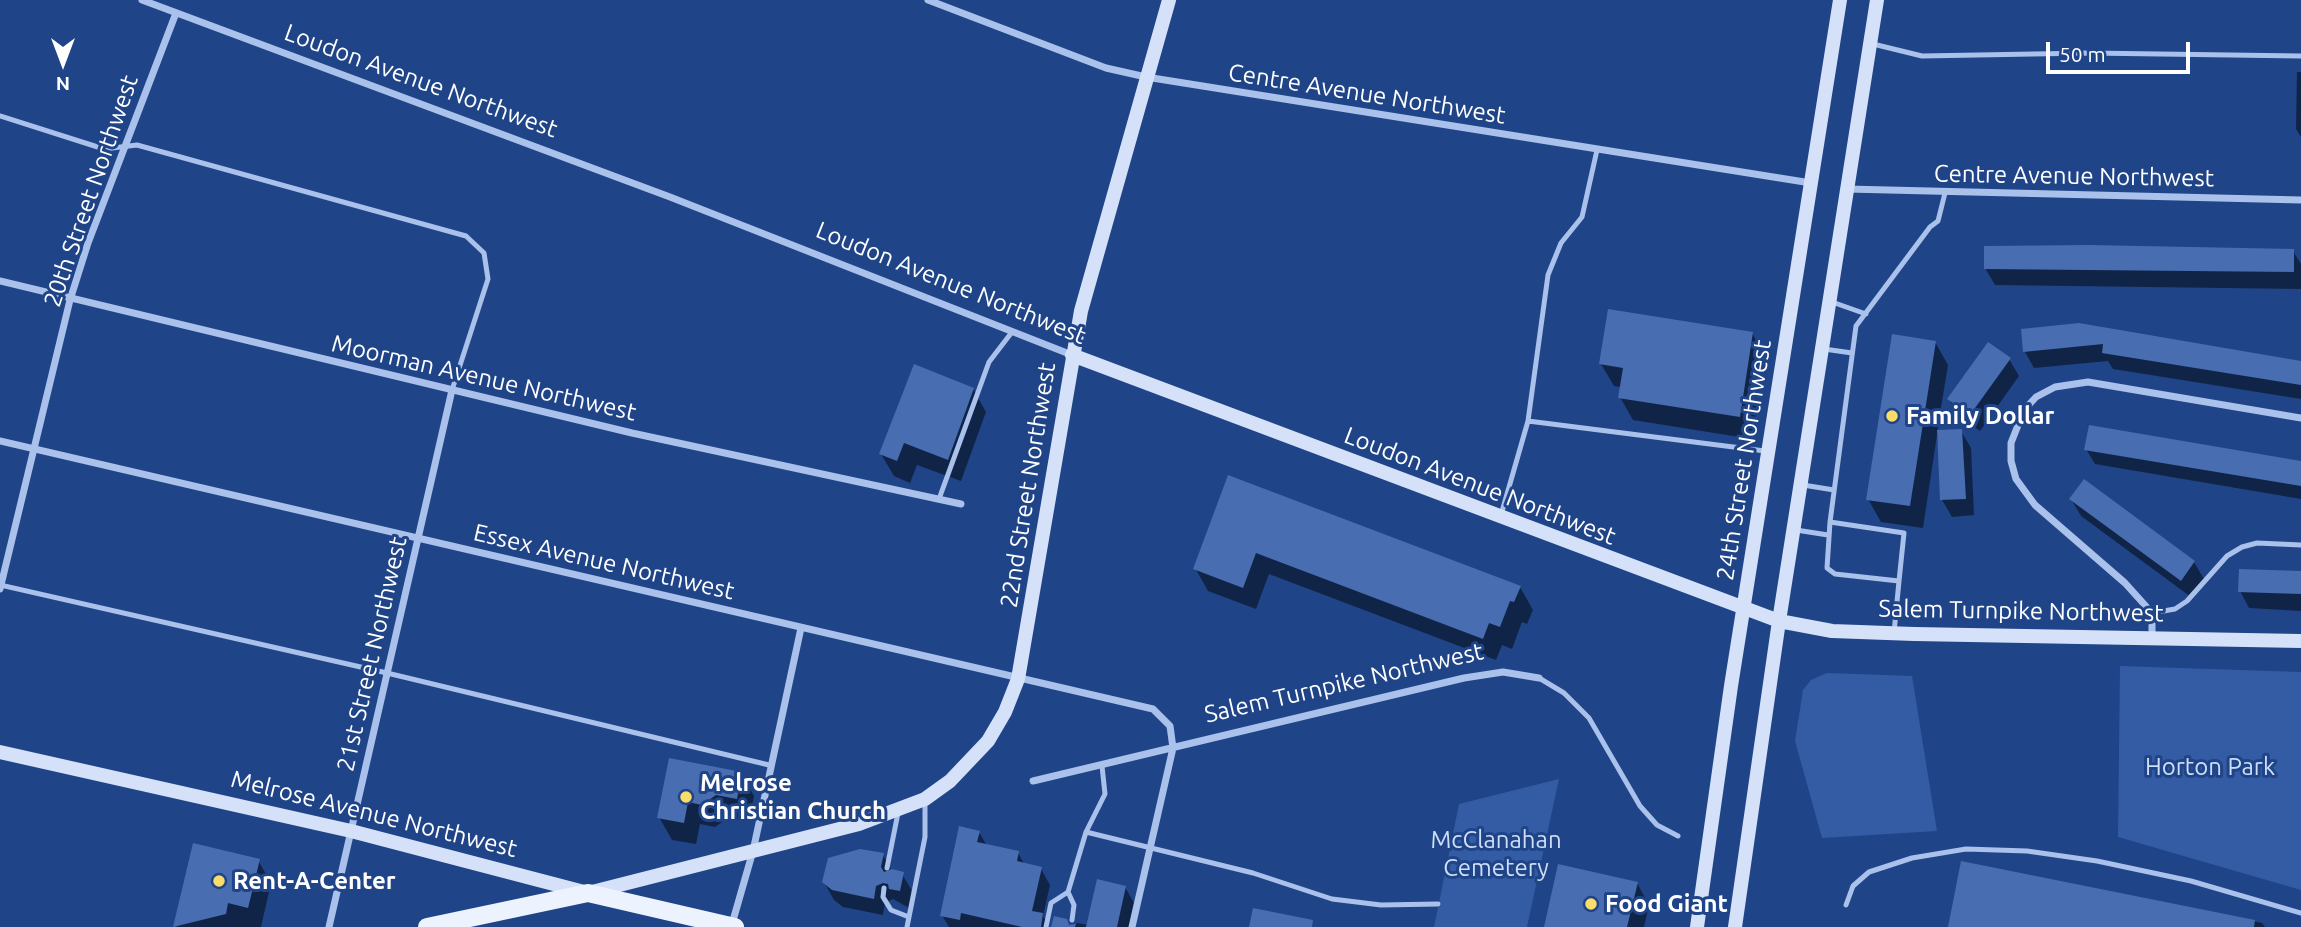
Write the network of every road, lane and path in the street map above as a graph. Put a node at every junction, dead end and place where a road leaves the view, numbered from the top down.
1 (142, 0) edge
2 (928, 0) edge
3 (1169, 0) edge
4 (1840, 0) edge
5 (1877, 0) edge
6 (176, 13) junction
7 (1870, 43) junction
8 (2301, 56) edge
9 (1146, 78) junction
10 (0, 117) edge
11 (126, 147) junction
12 (1597, 150) junction
13 (1811, 183) junction
14 (1847, 189) junction
15 (1945, 193) junction
16 (2301, 200) edge
17 (0, 281) edge
18 (70, 300) junction
19 (1830, 300) junction
20 (1866, 314) junction
21 (1012, 332) junction
22 (1822, 349) junction
23 (1852, 353) junction
24 (1072, 355) junction
25 (452, 390) junction
26 (2301, 418) edge
27 (1528, 421) junction
28 (0, 441) edge
29 (34, 449) junction
30 (1768, 452) junction
31 (1801, 484) junction
32 (1834, 490) junction
33 (939, 499) junction
34 (961, 504) dead end
35 (1500, 517) junction
36 (1830, 522) junction
37 (1794, 530) junction
38 (1828, 535) junction
39 (418, 538) junction
40 (2301, 545) edge
41 (1899, 581) junction
42 (0, 587) edge
43 (1743, 610) junction
44 (2152, 613) junction
45 (1779, 621) junction
46 (801, 628) junction
47 (1894, 633) junction
48 (2152, 638) junction
49 (2301, 641) edge
50 (387, 673) junction
51 (1539, 678) joint
52 (1018, 679) junction
53 (1173, 748) junction
54 (0, 752) edge
55 (769, 765) junction
56 (1101, 766) junction
57 (1033, 781) dead end
58 (925, 799) junction
59 (898, 811) junction
60 (351, 831) junction
61 (1086, 832) junction
62 (1678, 836) dead end
63 (1151, 850) junction
64 (753, 851) junction
65 (887, 868) dead end
66 (884, 888) dead end
67 (1068, 892) junction
68 (588, 893) junction
69 (1438, 904) dead end
70 (1846, 905) dead end
71 (2301, 913) edge
72 (909, 917) junction
73 (1072, 920) dead end
74 (329, 927) edge
75 (427, 927) edge
76 (733, 927) edge
77 (907, 927) edge
78 (1046, 927) edge
79 (1132, 927) edge
80 (1697, 927) edge
81 (1735, 927) edge

1 - 6 street, Loudon Avenue Northwest
2 - 9 street, Centre Avenue Northwest
3 - 9 street, 22nd Street Northwest
4 - 13 street, 24th Street Northwest
5 - 7 street
6 - 11 street, 20th Street Northwest
6 - 21 street, Loudon Avenue Northwest
7 - 8 lane
7 - 14 street
9 - 12 street, Centre Avenue Northwest
9 - 24 street, 22nd Street Northwest
10 - 11 lane
11 - 18 street, 20th Street Northwest
11 - 25 lane
12 - 13 street, Centre Avenue Northwest
12 - 27 lane
13 - 30 street, 24th Street Northwest
14 - 15 street, Centre Avenue Northwest
14 - 19 street
15 - 16 street, Centre Avenue Northwest
15 - 20 lane
17 - 18 street, Moorman Avenue Northwest
18 - 25 street, Moorman Avenue Northwest
18 - 29 street, 20th Street Northwest
19 - 20 lane
19 - 22 street
20 - 23 lane
21 - 24 street, Loudon Avenue Northwest
21 - 33 lane
22 - 23 lane
22 - 31 street
23 - 32 lane
24 - 35 street, Loudon Avenue Northwest
24 - 52 street, 22nd Street Northwest
25 - 33 street, Moorman Avenue Northwest
25 - 39 street, 21st Street Northwest
26 - 44 street
27 - 30 lane
27 - 35 lane
28 - 29 street, Essex Avenue Northwest
29 - 39 street, Essex Avenue Northwest
29 - 42 street, 20th Street Northwest
30 - 43 street, 24th Street Northwest
31 - 32 lane
31 - 37 street
32 - 36 lane
33 - 34 street, Moorman Avenue Northwest
35 - 43 street, Loudon Avenue Northwest
36 - 38 lane
36 - 41 lane
37 - 38 lane
37 - 45 street
38 - 41 lane
39 - 46 street, Essex Avenue Northwest
39 - 50 street, 21st Street Northwest
40 - 44 lane
41 - 47 lane
42 - 50 lane
43 - 45 street, Salem Turnpike Northwest
43 - 80 street, 24th Street Northwest
44 - 48 street
45 - 47 street, Salem Turnpike Northwest
45 - 81 street
46 - 52 street, Essex Avenue Northwest
46 - 55 street
47 - 48 street, Salem Turnpike Northwest
48 - 49 street, Salem Turnpike Northwest
50 - 55 lane
50 - 60 street, 21st Street Northwest
51 - 53 street, Salem Turnpike Northwest
51 - 62 lane, Salem Turnpike Northwest
52 - 53 street, Essex Avenue Northwest
52 - 58 street, 22nd Street Northwest
53 - 56 street, Salem Turnpike Northwest
53 - 63 street
54 - 60 street, Melrose Avenue Northwest
55 - 64 street
56 - 57 street, Salem Turnpike Northwest
56 - 61 lane
58 - 59 street, 22nd Street Northwest
58 - 72 lane
59 - 64 street, 22nd Street Northwest
59 - 65 lane
60 - 68 street, Melrose Avenue Northwest
60 - 74 street, 21st Street Northwest
61 - 63 lane
61 - 67 lane
63 - 69 lane
63 - 79 street
64 - 68 street
64 - 76 street
66 - 72 lane
67 - 73 lane
67 - 78 lane
68 - 75 main road
68 - 76 main road, Melrose Avenue Northwest
70 - 71 lane
72 - 77 lane

